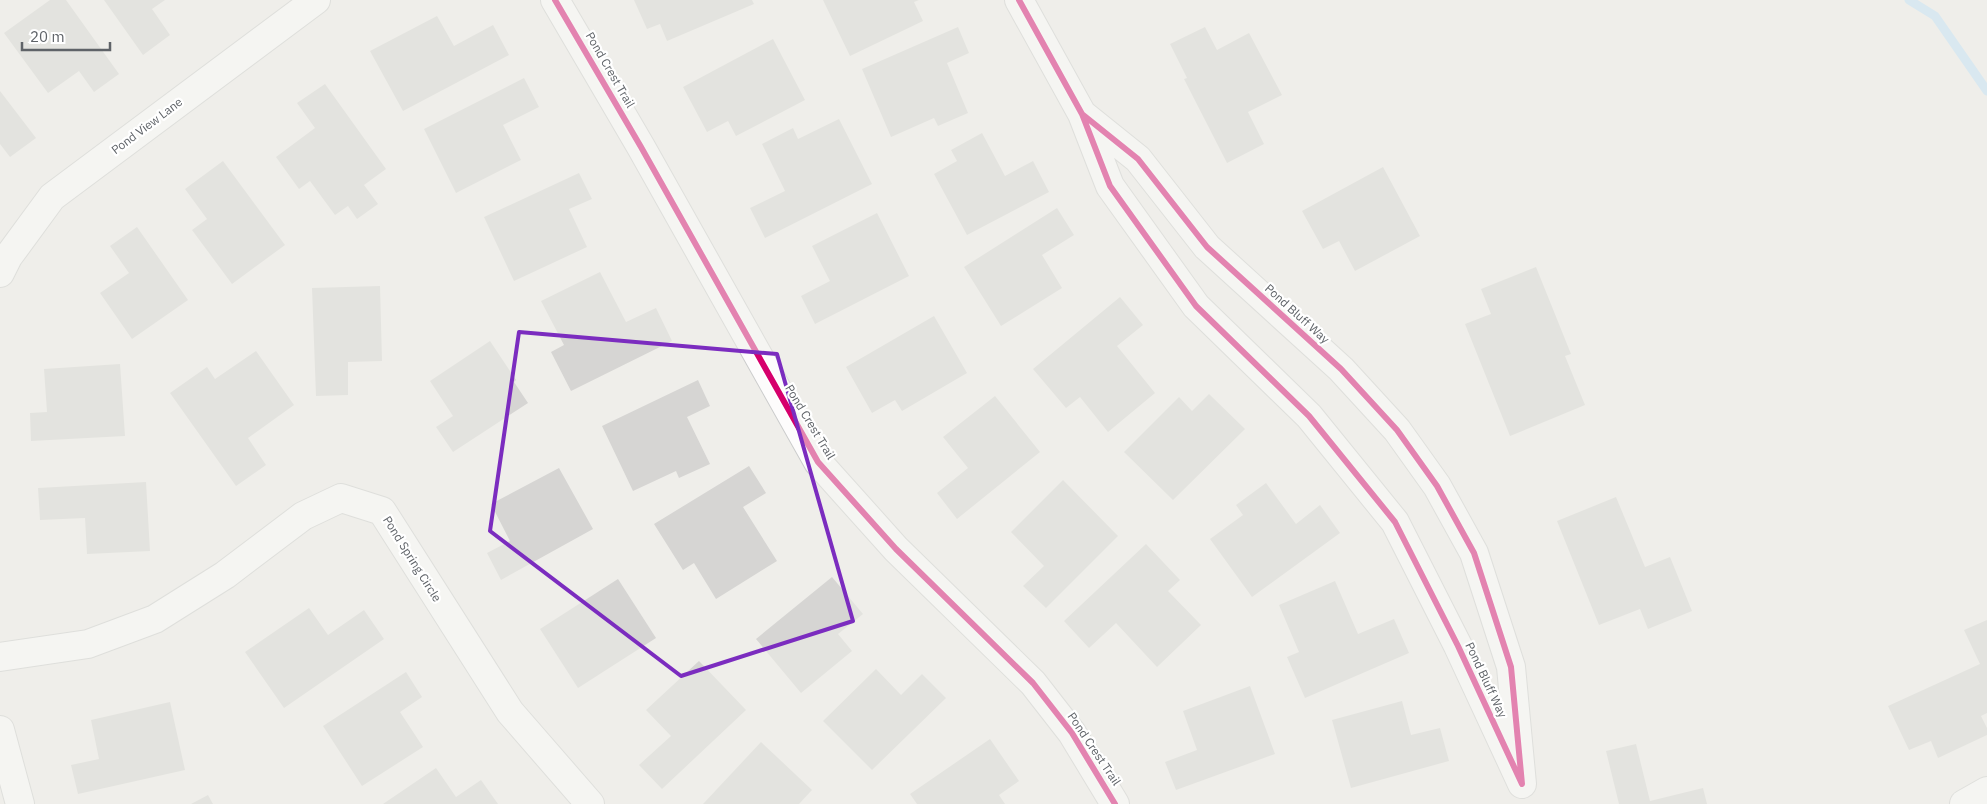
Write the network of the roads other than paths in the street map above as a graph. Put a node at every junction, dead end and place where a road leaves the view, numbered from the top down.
1 (316, 0) edge
2 (555, 0) edge
3 (1019, 0) edge
4 (1082, 114) junction
5 (0, 273) edge
6 (0, 657) edge
7 (0, 730) edge
8 (1987, 791) edge
9 (1524, 794) edge
10 (20, 804) edge
11 (590, 804) edge
12 (1115, 804) edge
13 (1964, 804) edge

1 - 5 street, Pond View Lane
2 - 12 street, Pond Crest Trail
3 - 4 street, Pond Bluff Way
4 - 9 street, Pond Bluff Way
4 - 9 street, Pond Bluff Way
6 - 11 street, Pond Spring Circle
7 - 10 street
8 - 13 street

